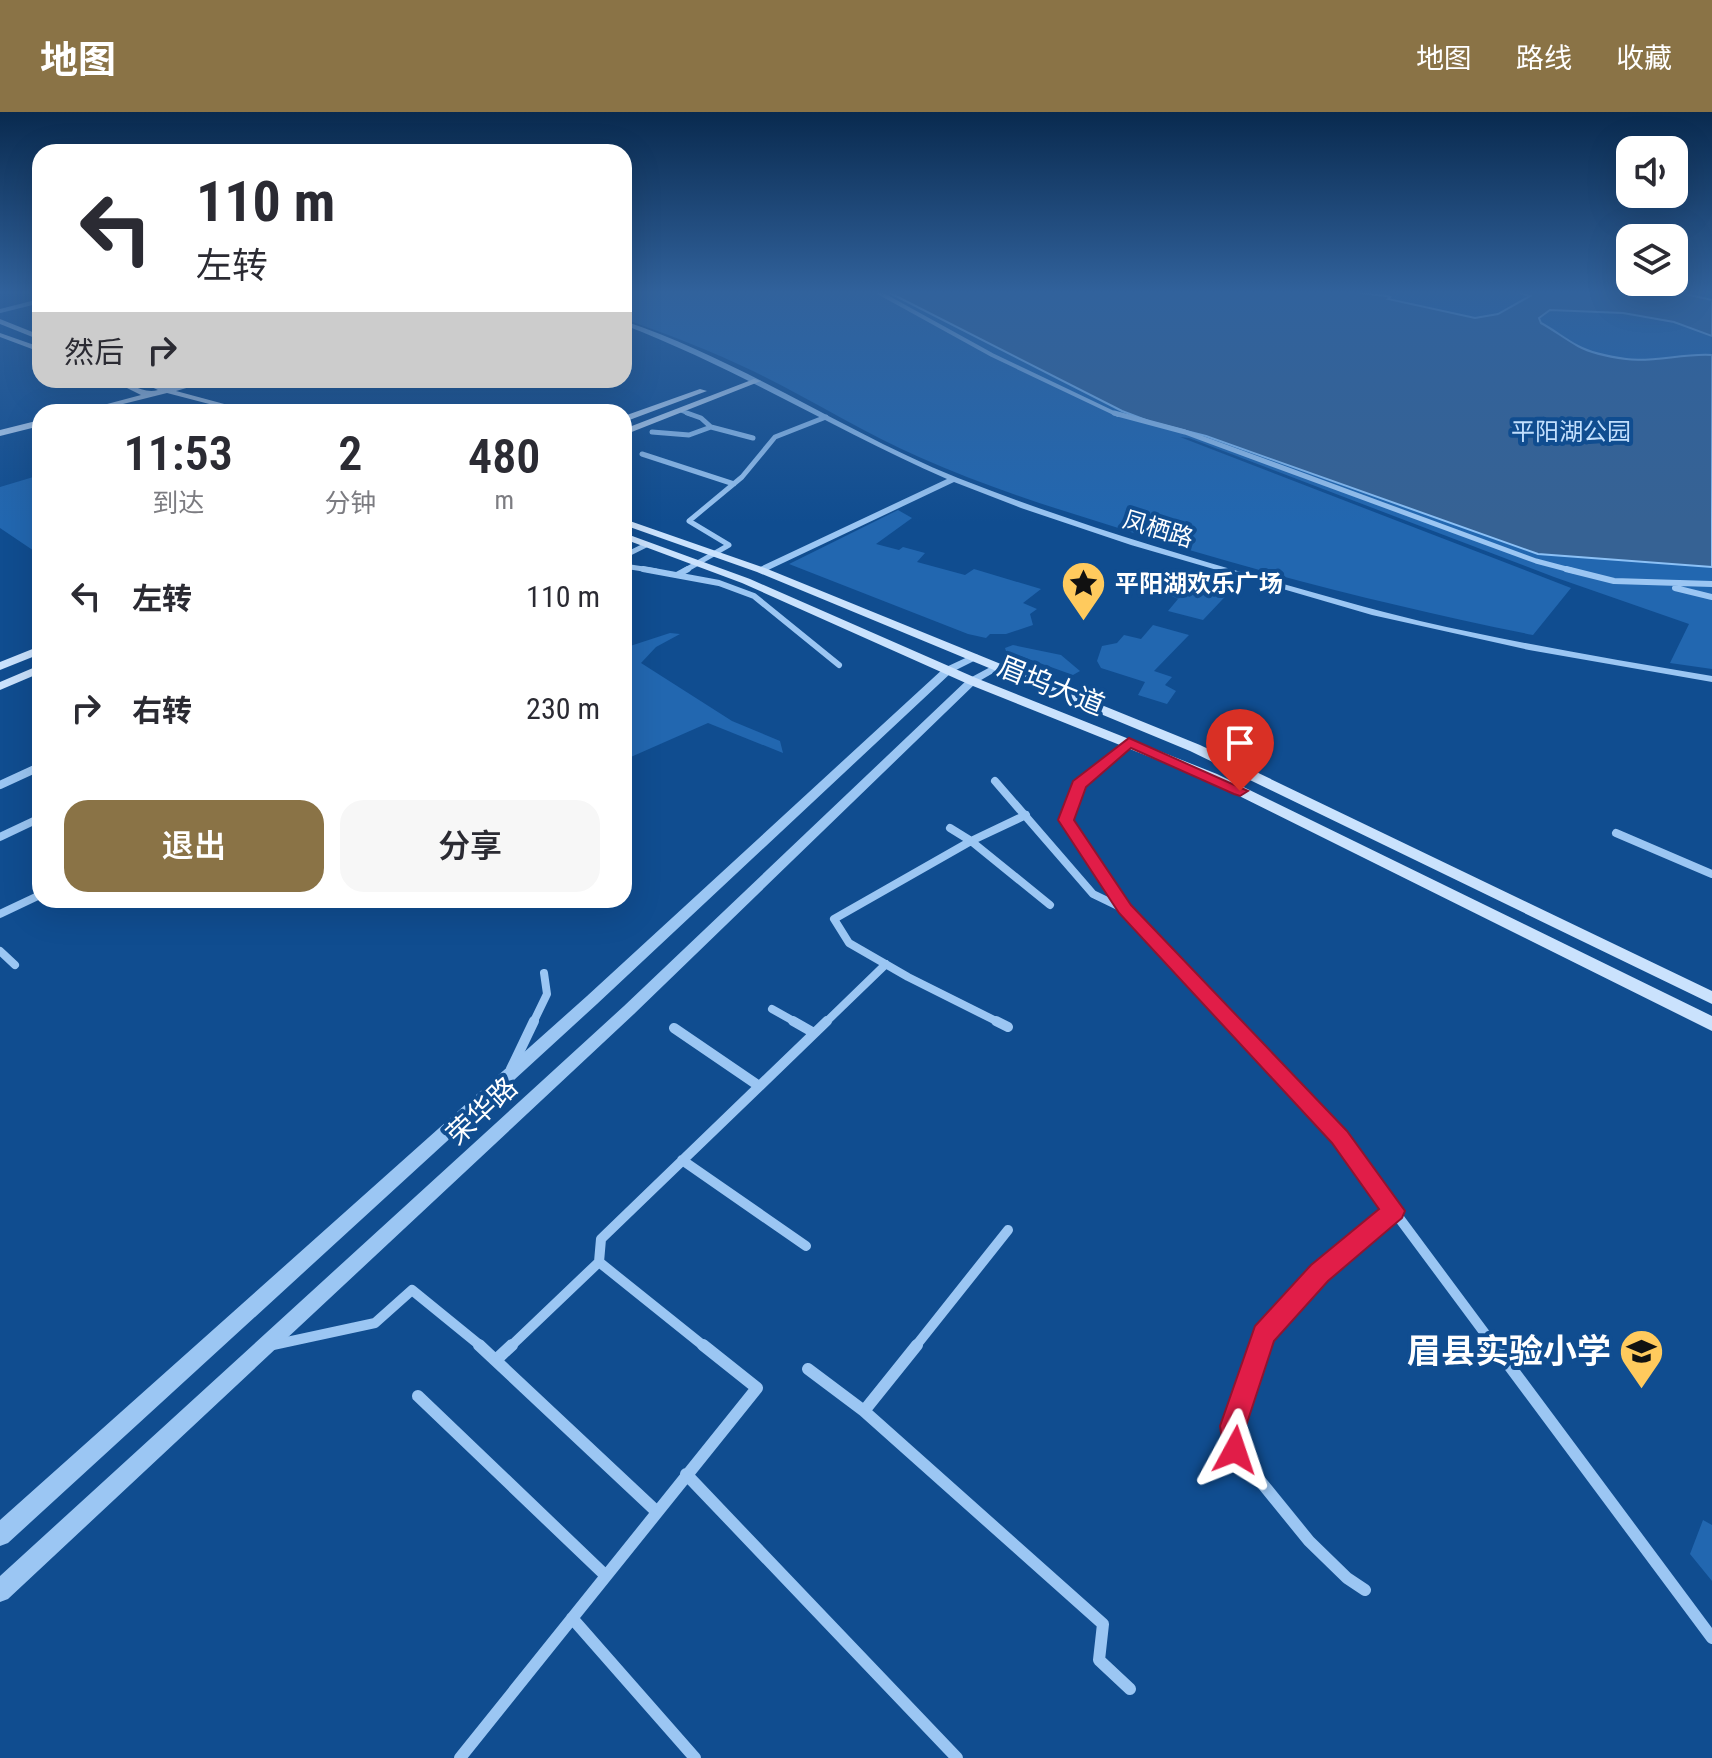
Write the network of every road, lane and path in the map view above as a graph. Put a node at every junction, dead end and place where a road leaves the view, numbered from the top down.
1 (731, 368) edge
2 (1019, 368) edge
3 (746, 375) junction
4 (757, 381) junction
5 (132, 388) edge
6 (159, 388) edge
7 (173, 388) edge
8 (206, 388) edge
9 (164, 390) junction
10 (147, 395) junction
11 (100, 397) dead end
12 (87, 404) edge
13 (112, 404) edge
14 (177, 404) edge
15 (221, 404) joint
16 (682, 411) junction
17 (632, 416) edge
18 (826, 417) junction
19 (32, 425) edge
20 (711, 427) junction
21 (632, 429) edge
22 (652, 432) dead end
23 (0, 433) edge
24 (753, 438) dead end
25 (642, 454) dead end
26 (954, 479) junction
27 (734, 484) junction
28 (632, 525) edge
29 (632, 539) edge
30 (646, 545) junction
31 (632, 552) edge
32 (715, 554) junction
33 (695, 562) junction
34 (632, 567) edge
35 (761, 570) junction
36 (677, 575) junction
37 (1712, 584) edge
38 (1667, 585) junction
39 (1712, 597) edge
40 (32, 653) edge
41 (974, 657) junction
42 (839, 665) dead end
43 (0, 666) edge
44 (996, 667) junction
45 (948, 670) junction
46 (32, 672) edge
47 (1712, 679) edge
48 (972, 681) junction
49 (0, 686) edge
50 (1129, 742) junction
51 (32, 770) edge
52 (995, 781) dead end
53 (0, 785) edge
54 (1026, 815) junction
55 (32, 822) edge
56 (950, 828) dead end
57 (1616, 833) dead end
58 (0, 837) edge
59 (971, 841) junction
60 (1712, 874) edge
61 (32, 899) edge
62 (1050, 905) dead end
63 (1125, 909) junction
64 (0, 914) edge
65 (0, 951) edge
66 (886, 964) junction
67 (15, 965) dead end
68 (544, 973) dead end
69 (1712, 998) edge
70 (772, 1009) dead end
71 (1712, 1024) edge
72 (1008, 1027) dead end
73 (674, 1028) dead end
74 (814, 1033) junction
75 (507, 1077) junction
76 (759, 1086) junction
77 (682, 1160) junction
78 (1394, 1211) junction
79 (1008, 1230) dead end
80 (806, 1246) dead end
81 (599, 1262) junction
82 (265, 1347) junction
83 (497, 1359) junction
84 (808, 1369) dead end
85 (418, 1396) dead end
86 (864, 1411) junction
87 (686, 1474) junction
88 (656, 1511) junction
89 (0, 1535) edge
90 (605, 1575) junction
91 (1365, 1590) dead end
92 (0, 1591) edge
93 (572, 1618) junction
94 (1712, 1638) edge
95 (1130, 1689) dead end
96 (460, 1758) edge
97 (695, 1758) edge
98 (957, 1758) edge

1 - 3 street, 凤栖路
2 - 38 street
3 - 4 street, 凤栖路
3 - 17 main road
4 - 16 main road
4 - 18 street, 凤栖路
5 - 10 main road
6 - 9 main road
7 - 9 main road
8 - 15 main road
9 - 10 main road
9 - 15 main road
10 - 13 main road
10 - 14 main road
11 - 12 main road
16 - 20 street
16 - 21 main road
18 - 26 street, 凤栖路
18 - 27 street
19 - 23 main road
20 - 22 street
20 - 24 street
25 - 27 street
26 - 35 street
26 - 47 street, 凤栖路
27 - 32 street
28 - 32 main road, 眉坞大道
29 - 30 main road, 眉坞大道
30 - 31 street
30 - 33 main road, 眉坞大道
32 - 33 street
32 - 35 main road, 眉坞大道
33 - 36 street
33 - 45 main road, 眉坞大道
34 - 36 street
35 - 41 main road, 眉坞大道
36 - 42 street
37 - 38 street
38 - 39 street
40 - 43 main road
41 - 44 main road, 眉坞大道
41 - 45 street, 荣华路
44 - 48 street, 荣华路
44 - 69 main road, 眉坞大道
45 - 48 main road, 眉坞大道
45 - 75 street, 荣华路
46 - 49 main road
48 - 50 main road, 眉坞大道
48 - 82 street, 荣华路
50 - 63 street
50 - 71 main road, 眉坞大道
51 - 53 street
52 - 54 street
54 - 59 street
54 - 63 street
55 - 58 street
56 - 59 street
57 - 60 street
59 - 62 street
59 - 66 street
61 - 64 street
63 - 78 street
65 - 67 street
66 - 72 street
66 - 74 street
68 - 75 street
70 - 74 street
73 - 76 street
74 - 76 street
75 - 89 street, 荣华路
76 - 77 street
77 - 80 street
77 - 81 street
78 - 91 street
78 - 94 street
79 - 86 street
81 - 83 street
81 - 87 street
82 - 83 street
82 - 92 street, 荣华路
83 - 88 street
84 - 86 street
85 - 90 street
86 - 95 street
87 - 88 street
87 - 98 street
88 - 90 street
90 - 93 street
93 - 96 street
93 - 97 street

